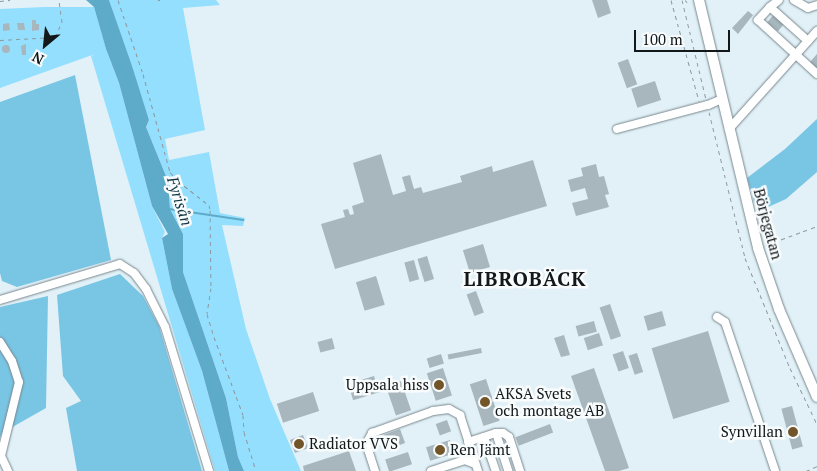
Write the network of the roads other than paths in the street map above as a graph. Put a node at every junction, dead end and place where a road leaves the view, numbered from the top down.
1 (699, 0) edge
2 (779, 0) edge
3 (794, 0) edge
4 (688, 1) edge
5 (817, 5) edge
6 (770, 7) junction
7 (817, 32) edge
8 (808, 41) junction
9 (711, 52) junction
10 (796, 54) junction
11 (817, 74) edge
12 (722, 99) junction
13 (617, 129) dead end
14 (729, 129) junction
15 (0, 300) edge
16 (717, 317) dead end
17 (0, 342) edge
18 (817, 397) edge
19 (496, 433) junction
20 (484, 437) junction
21 (468, 442) junction
22 (477, 467) edge
23 (8, 471) edge
24 (209, 471) edge
25 (375, 471) edge
26 (431, 471) edge
27 (496, 471) edge
28 (508, 471) edge
29 (520, 471) edge
30 (775, 471) edge

1 - 9 main road, Börjegatan
2 - 6 street
3 - 5 street
4 - 9 main road, Börjegatan
6 - 8 street
6 - 10 street
7 - 8 street
8 - 10 street
9 - 12 main road, Börjegatan
10 - 11 street
10 - 14 street
12 - 13 street
12 - 14 main road, Börjegatan
14 - 18 main road, Börjegatan
15 - 24 street
16 - 30 street
17 - 23 street
19 - 20 street
19 - 28 street
19 - 29 street
20 - 21 street
20 - 27 street
21 - 22 street
21 - 25 street
22 - 26 street

